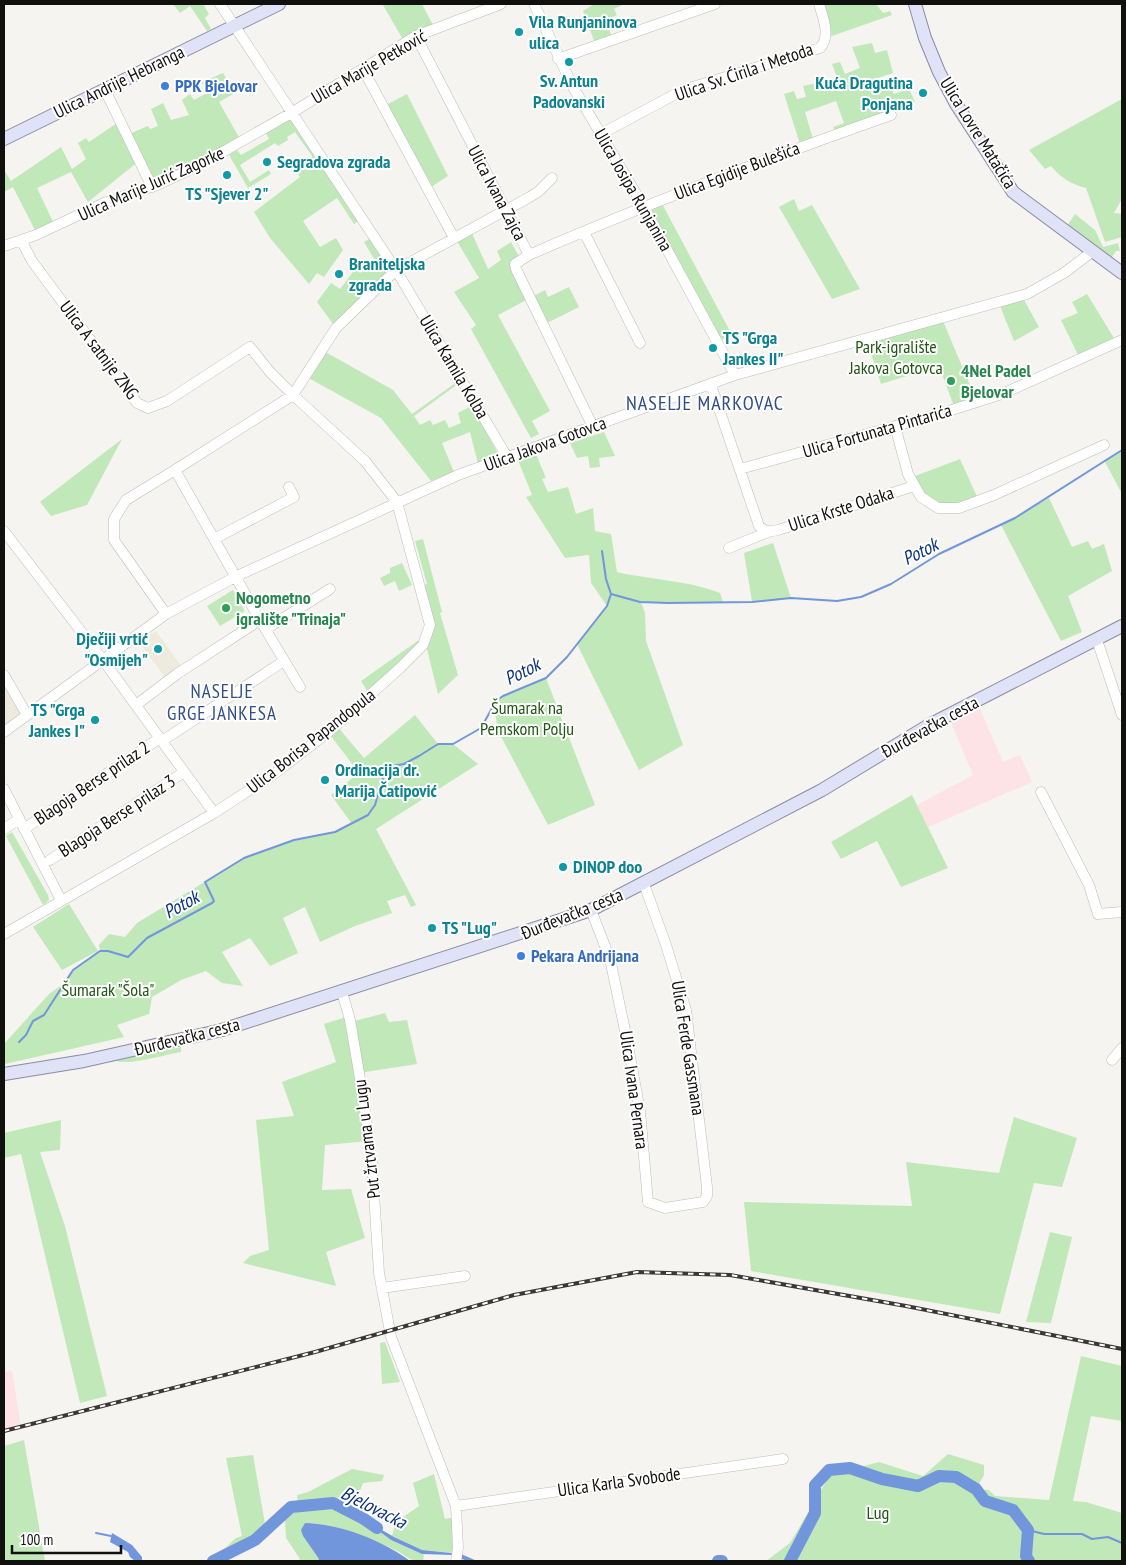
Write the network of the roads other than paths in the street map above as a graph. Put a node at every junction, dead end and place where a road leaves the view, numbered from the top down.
1 (220, 4) edge
2 (279, 4) edge
3 (502, 4) edge
4 (534, 4) edge
5 (715, 4) edge
6 (819, 4) edge
7 (915, 4) edge
8 (236, 26) junction
9 (416, 36) junction
10 (558, 59) junction
11 (363, 68) junction
12 (105, 90) junction
13 (293, 112) junction
14 (891, 115) dead end
15 (601, 134) junction
16 (4, 139) edge
17 (552, 178) dead end
18 (152, 186) junction
19 (644, 207) junction
20 (504, 210) junction
21 (584, 232) junction
22 (454, 238) junction
23 (21, 240) junction
24 (4, 246) edge
25 (1093, 251) junction
26 (529, 255) junction
27 (396, 270) junction
28 (1122, 273) edge
29 (1122, 340) edge
30 (640, 343) dead end
31 (735, 375) junction
32 (711, 385) junction
33 (293, 395) junction
34 (593, 426) junction
35 (894, 426) junction
36 (1104, 445) dead end
37 (507, 457) junction
38 (740, 469) junction
39 (175, 470) junction
40 (914, 486) junction
41 (289, 487) dead end
42 (397, 502) junction
43 (4, 531) edge
44 (768, 532) junction
45 (216, 538) junction
46 (729, 548) dead end
47 (237, 576) junction
48 (330, 589) dead end
49 (166, 614) junction
50 (263, 624) junction
51 (1122, 626) edge
52 (1097, 640) junction
53 (104, 660) junction
54 (284, 661) junction
55 (4, 675) edge
56 (300, 688) dead end
57 (136, 705) junction
58 (27, 715) junction
59 (1122, 715) edge
60 (4, 732) edge
61 (161, 739) junction
62 (184, 772) junction
63 (4, 789) edge
64 (1041, 792) dead end
65 (214, 814) junction
66 (22, 824) junction
67 (4, 829) edge
68 (50, 860) dead end
69 (644, 884) junction
70 (61, 900) junction
71 (591, 910) junction
72 (1122, 912) edge
73 (4, 934) edge
74 (342, 992) junction
75 (1122, 1048) edge
76 (1112, 1060) dead end
77 (4, 1074) edge
78 (708, 1187) joint
79 (465, 1276) dead end
80 (382, 1288) junction
81 (783, 1459) dead end
82 (456, 1506) junction
83 (456, 1560) edge

1 - 8 street, Ulica Kamila Kolba
2 - 8 main road, Ulica Andrije Hebranga
3 - 9 street, Ulica Marije Petković
4 - 10 street, Ulica Josipa Runjanina
5 - 10 street
6 - 15 street, Ulica Sv. Ćirila i Metoda
7 - 25 main road, Ulica Lovre Matačića
8 - 12 main road, Ulica Andrije Hebranga
8 - 13 street, Ulica Kamila Kolba
9 - 11 street, Ulica Marije Petković
9 - 20 street, Ulica Ivana Zajca
10 - 15 street, Ulica Josipa Runjanina
11 - 13 street, Ulica Marije Petković
11 - 22 street
12 - 16 main road, Ulica Andrije Hebranga
12 - 18 street
13 - 18 street, Ulica Marije Jurić Zagorke
13 - 27 street, Ulica Kamila Kolba
14 - 19 street, Ulica Egidije Bulešića
15 - 19 street, Ulica Josipa Runjanina
17 - 20 street
18 - 23 street, Ulica Marije Jurić Zagorke
19 - 21 street, Ulica Egidije Bulešića
19 - 31 street, Ulica Josipa Runjanina
20 - 22 street
20 - 26 street, Ulica Ivana Zajca
21 - 26 street, Ulica Egidije Bulešića
21 - 30 street
22 - 27 street
23 - 24 street, Ulica Marije Jurić Zagorke
23 - 33 street, Ulica A satnije ZNG
25 - 28 main road, Ulica Lovre Matačića
25 - 31 street, Ulica Jakova Gotovca
26 - 34 street, Ulica Ivana Zajca
27 - 33 street
27 - 37 street, Ulica Kamila Kolba
29 - 35 street, Ulica Fortunata Pintarića
31 - 32 street, Ulica Jakova Gotovca
32 - 34 street, Ulica Jakova Gotovca
32 - 38 street
33 - 39 street
33 - 42 street
34 - 37 street, Ulica Jakova Gotovca
35 - 38 street, Ulica Fortunata Pintarića
35 - 40 street
36 - 40 street
37 - 42 street, Ulica Jakova Gotovca
38 - 44 street, Ulica Krste Odaka
39 - 45 street
39 - 49 street
40 - 44 street, Ulica Krste Odaka
41 - 45 street
42 - 47 street, Ulica Jakova Gotovca
42 - 65 street, Ulica Borisa Papandopula
43 - 53 street
44 - 46 street, Ulica Krste Odaka
45 - 47 street
47 - 49 street, Ulica Jakova Gotovca
47 - 50 street
48 - 50 street
49 - 53 street, Ulica Jakova Gotovca
50 - 54 street
50 - 57 street
51 - 52 main road, Đurđevačka cesta
52 - 59 street
52 - 69 main road, Đurđevačka cesta
53 - 57 street
53 - 58 street, Ulica Jakova Gotovca
54 - 56 street
54 - 61 street, Blagoja Berse prilaz 2
55 - 58 street
57 - 61 street
58 - 60 street, Ulica Jakova Gotovca
61 - 62 street
61 - 66 street, Blagoja Berse prilaz 2
62 - 65 street
62 - 68 street, Blagoja Berse prilaz 3
63 - 66 street
64 - 72 street
65 - 70 street, Ulica Borisa Papandopula
66 - 67 street, Blagoja Berse prilaz 2
66 - 70 street
69 - 71 main road, Đurđevačka cesta
69 - 78 street, Ulica Ferde Gassmana
70 - 73 street, Ulica Borisa Papandopula
71 - 74 main road, Đurđevačka cesta
71 - 78 street, Ulica Ivana Pernara
74 - 77 main road, Đurđevačka cesta
74 - 80 street, Put žrtvama u Lugu
75 - 76 street
79 - 80 street
80 - 82 street, Put žrtvama u Lugu
81 - 82 street, Ulica Karla Svobode
82 - 83 street, Put žrtvama u Lugu

